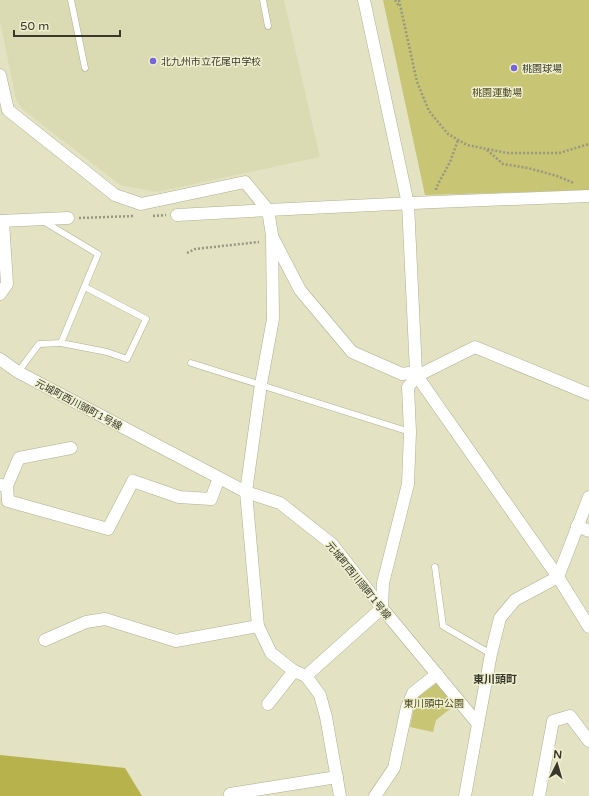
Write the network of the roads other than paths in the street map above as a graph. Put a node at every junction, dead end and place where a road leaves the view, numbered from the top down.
1 (71, 0) edge
2 (263, 0) edge
3 (364, 0) edge
4 (268, 26) dead end
5 (85, 68) dead end
6 (0, 74) edge
7 (589, 196) edge
8 (408, 204) junction
9 (268, 210) junction
10 (177, 215) road end
11 (68, 218) road end
12 (40, 220) junction
13 (1, 221) edge
14 (272, 238) junction
15 (85, 287) junction
16 (0, 294) edge
17 (61, 343) junction
18 (0, 359) edge
19 (191, 362) dead end
20 (18, 372) junction
21 (417, 374) junction
22 (261, 384) junction
23 (589, 394) edge
24 (410, 432) junction
25 (71, 448) dead end
26 (218, 478) junction
27 (4, 486) edge
28 (246, 492) junction
29 (589, 497) edge
30 (577, 526) junction
31 (589, 531) edge
32 (435, 567) dead end
33 (558, 577) junction
34 (382, 608) junction
35 (258, 626) junction
36 (589, 627) edge
37 (45, 640) dead end
38 (491, 654) junction
39 (294, 671) junction
40 (437, 674) junction
41 (306, 676) junction
42 (268, 704) dead end
43 (478, 724) junction
44 (589, 741) edge
45 (337, 777) junction
46 (230, 796) edge
47 (340, 796) edge
48 (375, 796) edge
49 (465, 796) edge
50 (539, 796) edge

1 - 5 lane
2 - 4 lane
3 - 8 street
6 - 9 street
7 - 8 street
8 - 9 street
8 - 21 street
9 - 10 street
9 - 14 street
11 - 12 street
12 - 13 street
12 - 15 lane
13 - 16 street
14 - 21 street
14 - 22 street
15 - 17 lane
15 - 17 lane
17 - 20 lane
18 - 20 street, 元城町西川頭町1号線
19 - 22 lane
20 - 26 street, 元城町西川頭町1号線
21 - 23 street
21 - 24 street
21 - 33 street
22 - 24 lane
22 - 28 street
24 - 34 street
25 - 27 street
26 - 27 street
26 - 28 street, 元城町西川頭町1号線
28 - 34 street, 元城町西川頭町1号線
28 - 35 street
29 - 30 street
30 - 31 street
30 - 33 street
32 - 38 lane
33 - 36 street
33 - 38 street
34 - 40 street, 元城町西川頭町1号線
34 - 41 street
35 - 37 street
35 - 39 street
38 - 43 street
39 - 41 street
39 - 42 street
40 - 43 street, 元城町西川頭町1号線
40 - 48 street
41 - 45 street
43 - 49 street
44 - 50 street
45 - 46 street
45 - 47 street

